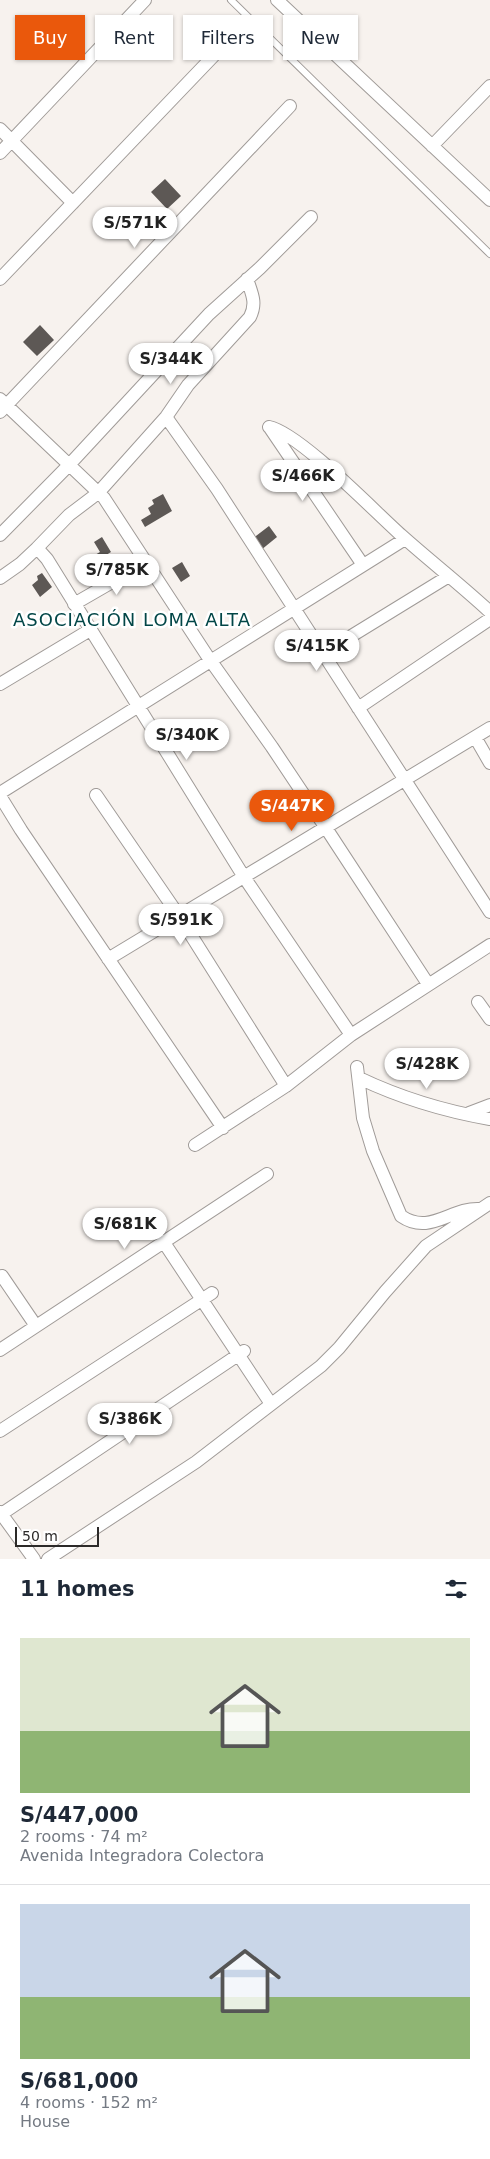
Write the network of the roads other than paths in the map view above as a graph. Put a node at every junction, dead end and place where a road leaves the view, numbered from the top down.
1 (145, 0) edge
2 (232, 0) edge
3 (277, 0) edge
4 (210, 60) edge
5 (490, 86) edge
6 (290, 106) dead end
7 (0, 129) edge
8 (12, 140) junction
9 (432, 146) junction
10 (0, 153) edge
11 (489, 198) edge
12 (73, 203) junction
13 (310, 217) dead end
14 (490, 254) edge
15 (0, 279) edge
16 (247, 279) junction
17 (2, 405) edge
18 (166, 417) junction
19 (69, 465) junction
20 (98, 493) junction
21 (0, 535) edge
22 (406, 539) junction
23 (36, 548) junction
24 (145, 563) junction
25 (363, 565) junction
26 (449, 576) junction
27 (0, 578) edge
28 (74, 604) junction
29 (294, 608) junction
30 (490, 612) edge
31 (490, 619) edge
32 (90, 630) junction
33 (322, 654) junction
34 (210, 660) junction
35 (0, 684) edge
36 (137, 707) junction
37 (358, 708) junction
38 (490, 728) edge
39 (475, 737) junction
40 (490, 763) edge
41 (404, 779) junction
42 (0, 794) edge
43 (96, 795) dead end
44 (326, 828) junction
45 (244, 877) junction
46 (490, 912) edge
47 (179, 916) junction
48 (490, 945) edge
49 (108, 959) junction
50 (428, 984) junction
51 (478, 1002) dead end
52 (490, 1019) edge
53 (351, 1035) junction
54 (286, 1086) junction
55 (490, 1106) edge
56 (465, 1114) junction
57 (490, 1119) edge
58 (223, 1128) junction
59 (195, 1145) dead end
60 (267, 1174) dead end
61 (488, 1208) edge
62 (162, 1241) junction
63 (2, 1276) dead end
64 (206, 1296) junction
65 (36, 1326) junction
66 (0, 1350) edge
67 (240, 1354) junction
68 (271, 1404) junction
69 (0, 1431) edge
70 (1, 1514) edge
71 (34, 1559) edge
72 (48, 1559) edge

1 - 8 street
2 - 14 lane
3 - 9 street
4 - 12 street
5 - 9 street
6 - 17 street
7 - 8 street
8 - 10 street
8 - 12 street
9 - 11 street
12 - 15 street
13 - 16 street
16 - 18 street
16 - 19 street
17 - 19 street
18 - 20 street
18 - 29 street
19 - 20 street
19 - 21 street
20 - 23 street
20 - 24 street
22 - 25 street
22 - 25 street
22 - 26 street
23 - 27 street
23 - 28 street
24 - 28 street
24 - 34 street
25 - 29 street
26 - 30 street
26 - 33 street
28 - 32 street
29 - 33 street
29 - 34 street
31 - 37 street
32 - 35 street
32 - 36 street
33 - 37 street
34 - 36 street
34 - 44 street
36 - 42 street
36 - 45 street
37 - 41 street
38 - 39 street
39 - 40 street
39 - 41 street
41 - 44 street
41 - 46 street
42 - 49 street
43 - 47 street
44 - 45 street
44 - 50 street
45 - 47 street
45 - 53 street
47 - 49 street
47 - 54 street
48 - 50 street
49 - 58 street
50 - 53 street
51 - 52 street
53 - 54 street
54 - 58 street
55 - 56 street
56 - 57 street
56 - 61 street
58 - 59 street
60 - 62 street
61 - 68 street
62 - 64 street
62 - 65 street
63 - 65 street
64 - 67 street
64 - 69 street
65 - 66 street
67 - 68 street
67 - 70 street
68 - 72 street
70 - 71 street

